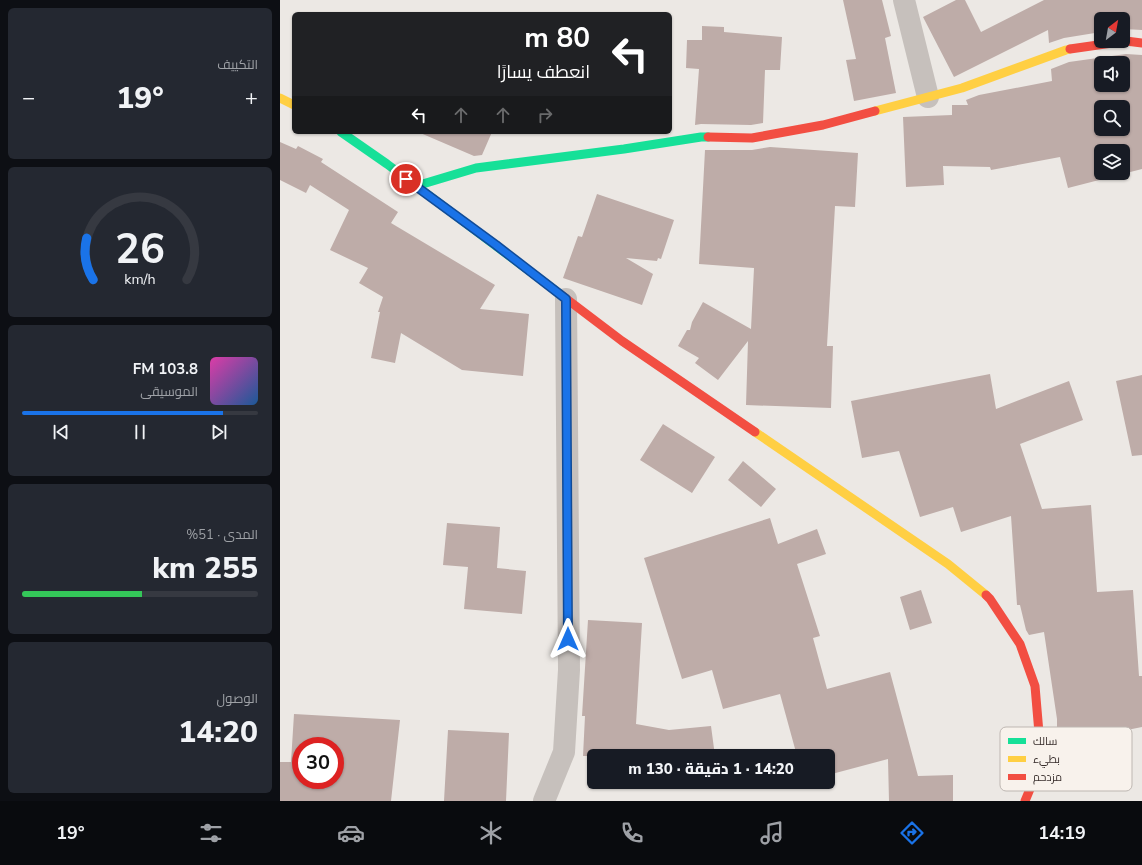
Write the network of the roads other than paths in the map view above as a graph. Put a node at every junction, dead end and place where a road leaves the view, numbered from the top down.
1 (904, 0) edge
2 (1142, 43) edge
3 (928, 97) junction
4 (280, 98) edge
5 (292, 104) edge
6 (344, 134) edge
7 (416, 186) junction
8 (566, 299) junction
9 (1038, 727) edge
10 (1029, 791) edge
11 (544, 801) edge
12 (1025, 801) edge

1 - 3 street
2 - 3 main road
3 - 7 main road
4 - 5 main road
6 - 7 main road
7 - 8 main road
8 - 9 main road
8 - 11 street
10 - 12 main road

